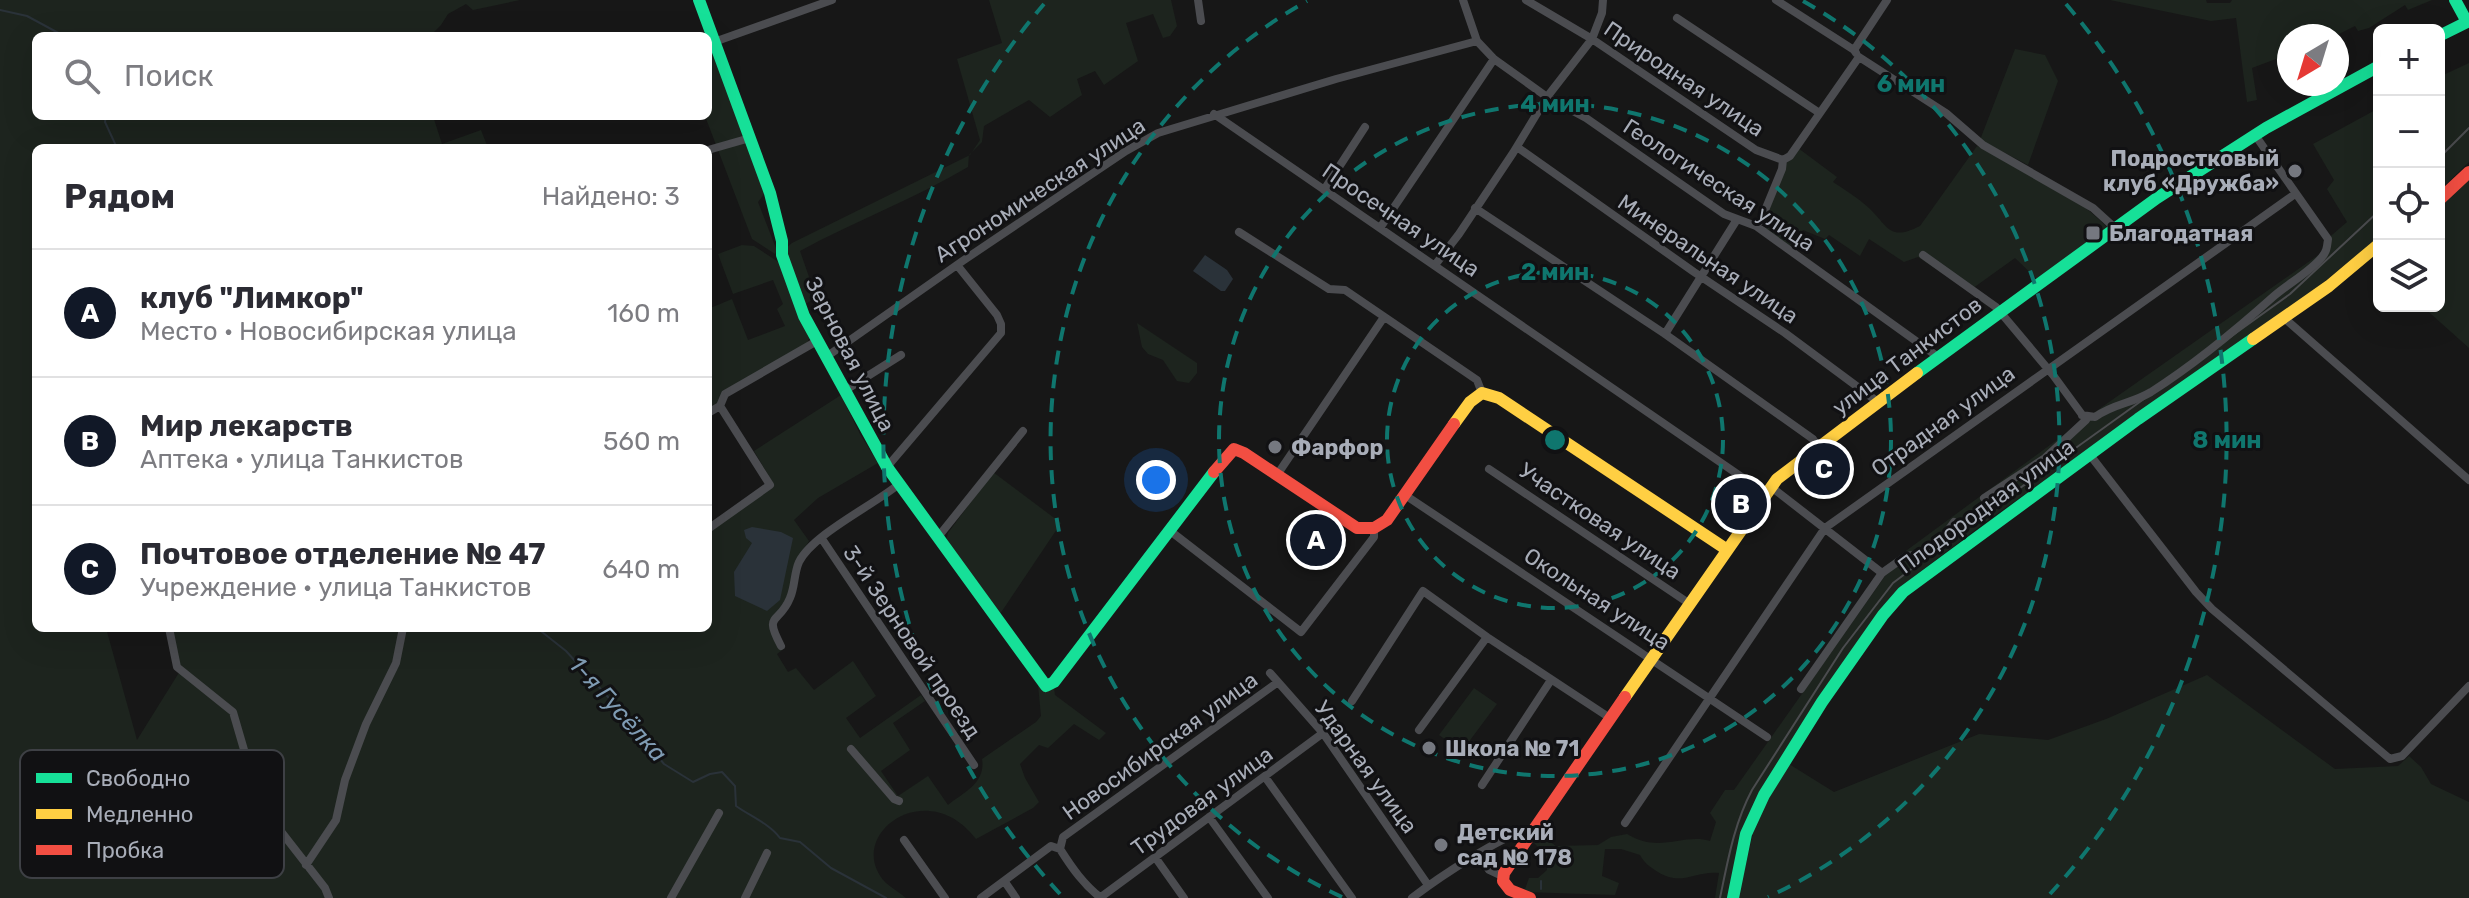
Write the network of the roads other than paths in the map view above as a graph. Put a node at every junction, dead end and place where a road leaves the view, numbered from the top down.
1 (699, 0) edge
2 (832, 0) edge
3 (1198, 0) edge
4 (1463, 0) edge
5 (1526, 0) edge
6 (1603, 0) edge
7 (1776, 0) edge
8 (1887, 0) edge
9 (2455, 0) edge
10 (1677, 18) dead end
11 (1201, 21) dead end
12 (2468, 22) edge
13 (710, 32) edge
14 (2445, 33) edge
15 (712, 36) edge
16 (1592, 39) junction
17 (1477, 41) junction
18 (714, 42) junction
19 (1856, 54) junction
20 (1494, 59) junction
21 (2373, 69) edge
22 (1547, 97) junction
23 (1818, 112) junction
24 (1214, 114) junction
25 (1365, 127) dead end
26 (2255, 135) junction
27 (750, 138) junction
28 (1517, 147) junction
29 (712, 149) edge
30 (1783, 160) junction
31 (2469, 172) edge
32 (1324, 190) junction
33 (2295, 194) junction
34 (2445, 194) edge
35 (1475, 208) junction
36 (1736, 221) junction
37 (1756, 226) junction
38 (1380, 228) junction
39 (2115, 228) junction
40 (1239, 232) dead end
41 (2373, 249) edge
42 (1923, 255) dead end
43 (957, 265) junction
44 (1435, 265) junction
45 (1702, 278) junction
46 (1999, 311) junction
47 (1384, 317) junction
48 (2283, 317) junction
49 (1665, 334) junction
50 (817, 341) junction
51 (901, 355) dead end
52 (826, 357) junction
53 (1936, 359) junction
54 (2048, 369) junction
55 (844, 391) junction
56 (1482, 393) junction
57 (1878, 402) junction
58 (720, 406) junction
59 (712, 411) edge
60 (2084, 418) junction
61 (1023, 431) dead end
62 (1818, 447) junction
63 (2090, 455) junction
64 (887, 467) junction
65 (1489, 469) dead end
66 (1277, 475) junction
67 (2469, 480) edge
68 (899, 484) junction
69 (1768, 489) junction
70 (1405, 495) junction
71 (1984, 498) dead end
72 (1954, 522) dead end
73 (712, 526) edge
74 (1374, 528) junction
75 (1825, 528) junction
76 (1169, 530) junction
77 (938, 537) junction
78 (822, 539) junction
79 (1726, 549) junction
80 (1882, 573) junction
81 (1690, 604) junction
82 (170, 632) edge
83 (402, 632) edge
84 (1487, 637) junction
85 (781, 646) dead end
86 (1651, 660) junction
87 (1270, 673) dead end
88 (1551, 680) junction
89 (1278, 682) junction
90 (2469, 686) edge
91 (1801, 689) dead end
92 (1710, 700) junction
93 (1352, 701) dead end
94 (1610, 718) junction
95 (1419, 730) dead end
96 (1323, 733) junction
97 (1767, 737) dead end
98 (851, 749) dead end
99 (244, 750) edge
100 (974, 765) dead end
101 (1265, 777) junction
102 (1482, 785) dead end
103 (899, 801) dead end
104 (719, 813) dead end
105 (1209, 817) junction
106 (1625, 823) dead end
107 (1534, 829) junction
108 (284, 836) edge
109 (904, 840) dead end
110 (1060, 849) junction
111 (767, 853) dead end
112 (1478, 855) junction
113 (1155, 857) junction
114 (306, 865) junction
115 (1504, 877) junction
116 (1005, 882) junction
117 (1428, 885) junction
118 (1101, 897) edge
119 (329, 898) edge
120 (671, 898) edge
121 (745, 898) edge
122 (945, 898) edge
123 (981, 898) edge
124 (1016, 898) edge
125 (1184, 898) edge
126 (1268, 898) edge
127 (1352, 898) edge
128 (1412, 898) edge
129 (1530, 898) edge
130 (1733, 898) edge

1 - 13 main road, Зерновая улица
2 - 18 street
3 - 11 street
4 - 17 street, Геологическая улица
5 - 16 street, Природная улица
6 - 16 street
7 - 19 street
8 - 19 street
9 - 12 main road
10 - 23 street
12 - 14 main road
15 - 18 main road, Зерновая улица
16 - 22 street
16 - 30 street, Природная улица
17 - 20 street, Геологическая улица
17 - 24 street, Агрономическая улица
18 - 27 main road, Зерновая улица
19 - 23 street
19 - 39 street
20 - 22 street, Геологическая улица
20 - 38 street
21 - 26 main road, улица Танкистов
22 - 28 street
22 - 36 street, Геологическая улица
23 - 30 street
24 - 32 street, Просечная улица
24 - 43 street, Агрономическая улица
25 - 32 street
26 - 33 street
26 - 39 main road, улица Танкистов
27 - 29 street
27 - 50 main road, Зерновая улица
28 - 35 street
28 - 45 street, Минеральная улица
30 - 37 street
31 - 34 main road
32 - 38 street, Просечная улица
33 - 54 street, Отрадная улица
33 - 60 street
35 - 44 street
35 - 49 street
36 - 37 street, Геологическая улица
36 - 45 street
37 - 53 street, Геологическая улица
38 - 44 street, Просечная улица
39 - 46 main road, улица Танкистов
40 - 47 street
41 - 48 main road, Плодородная улица
42 - 46 street
43 - 52 street, Агрономическая улица
43 - 64 street
44 - 69 street, Просечная улица
45 - 49 street
45 - 57 street, Минеральная улица
46 - 53 main road, улица Танкистов
46 - 54 street
47 - 56 street
47 - 66 street
48 - 63 main road, Плодородная улица
48 - 67 street
49 - 62 street
50 - 52 main road, Зерновая улица
50 - 58 street
51 - 55 street
52 - 55 main road, Зерновая улица
53 - 57 main road, улица Танкистов
54 - 60 street
54 - 75 street, Отрадная улица
55 - 64 main road, Зерновая улица
56 - 70 main road
56 - 79 main road
57 - 62 main road, улица Танкистов
58 - 59 street
58 - 73 street
60 - 71 street
61 - 77 street
62 - 69 main road, улица Танкистов
63 - 90 street
63 - 130 main road, Плодородная улица
64 - 68 main road, Зерновая улица
65 - 81 street, Участковая улица
66 - 74 main road
66 - 76 main road
68 - 77 main road, Зерновая улица
68 - 78 street
69 - 75 street, Просечная улица
69 - 79 main road, улица Танкистов
70 - 74 main road
70 - 86 street, Окольная улица
72 - 80 street
74 - 76 street
75 - 80 street, Просечная улица
75 - 92 street, Отрадная улица
76 - 77 main road, Зерновая улица
78 - 85 street
78 - 100 street, 3-й Зерновой проезд
79 - 81 main road, улица Танкистов
80 - 91 street
81 - 86 main road, улица Танкистов
82 - 99 street
83 - 114 street
84 - 88 street
84 - 93 street
84 - 95 street
86 - 92 street, Окольная улица
86 - 94 main road, улица Танкистов
87 - 89 street, Ударная улица
88 - 94 street
88 - 102 street
89 - 96 street, Ударная улица
89 - 110 street, Новосибирская улица
92 - 97 street, Окольная улица
92 - 106 street, Отрадная улица
94 - 107 main road, улица Танкистов
96 - 101 street, Трудовая улица
96 - 117 street, Ударная улица
98 - 103 street
101 - 105 street, Трудовая улица
101 - 127 street
104 - 120 street
105 - 113 street, Трудовая улица
105 - 126 street
107 - 112 street
107 - 115 main road, улица Танкистов
108 - 114 street
109 - 122 street
110 - 116 street
110 - 118 street
111 - 121 street
112 - 115 street
112 - 117 street
113 - 118 street, Трудовая улица
113 - 125 street
114 - 119 street
115 - 129 main road
116 - 123 street
116 - 124 street
117 - 128 street

